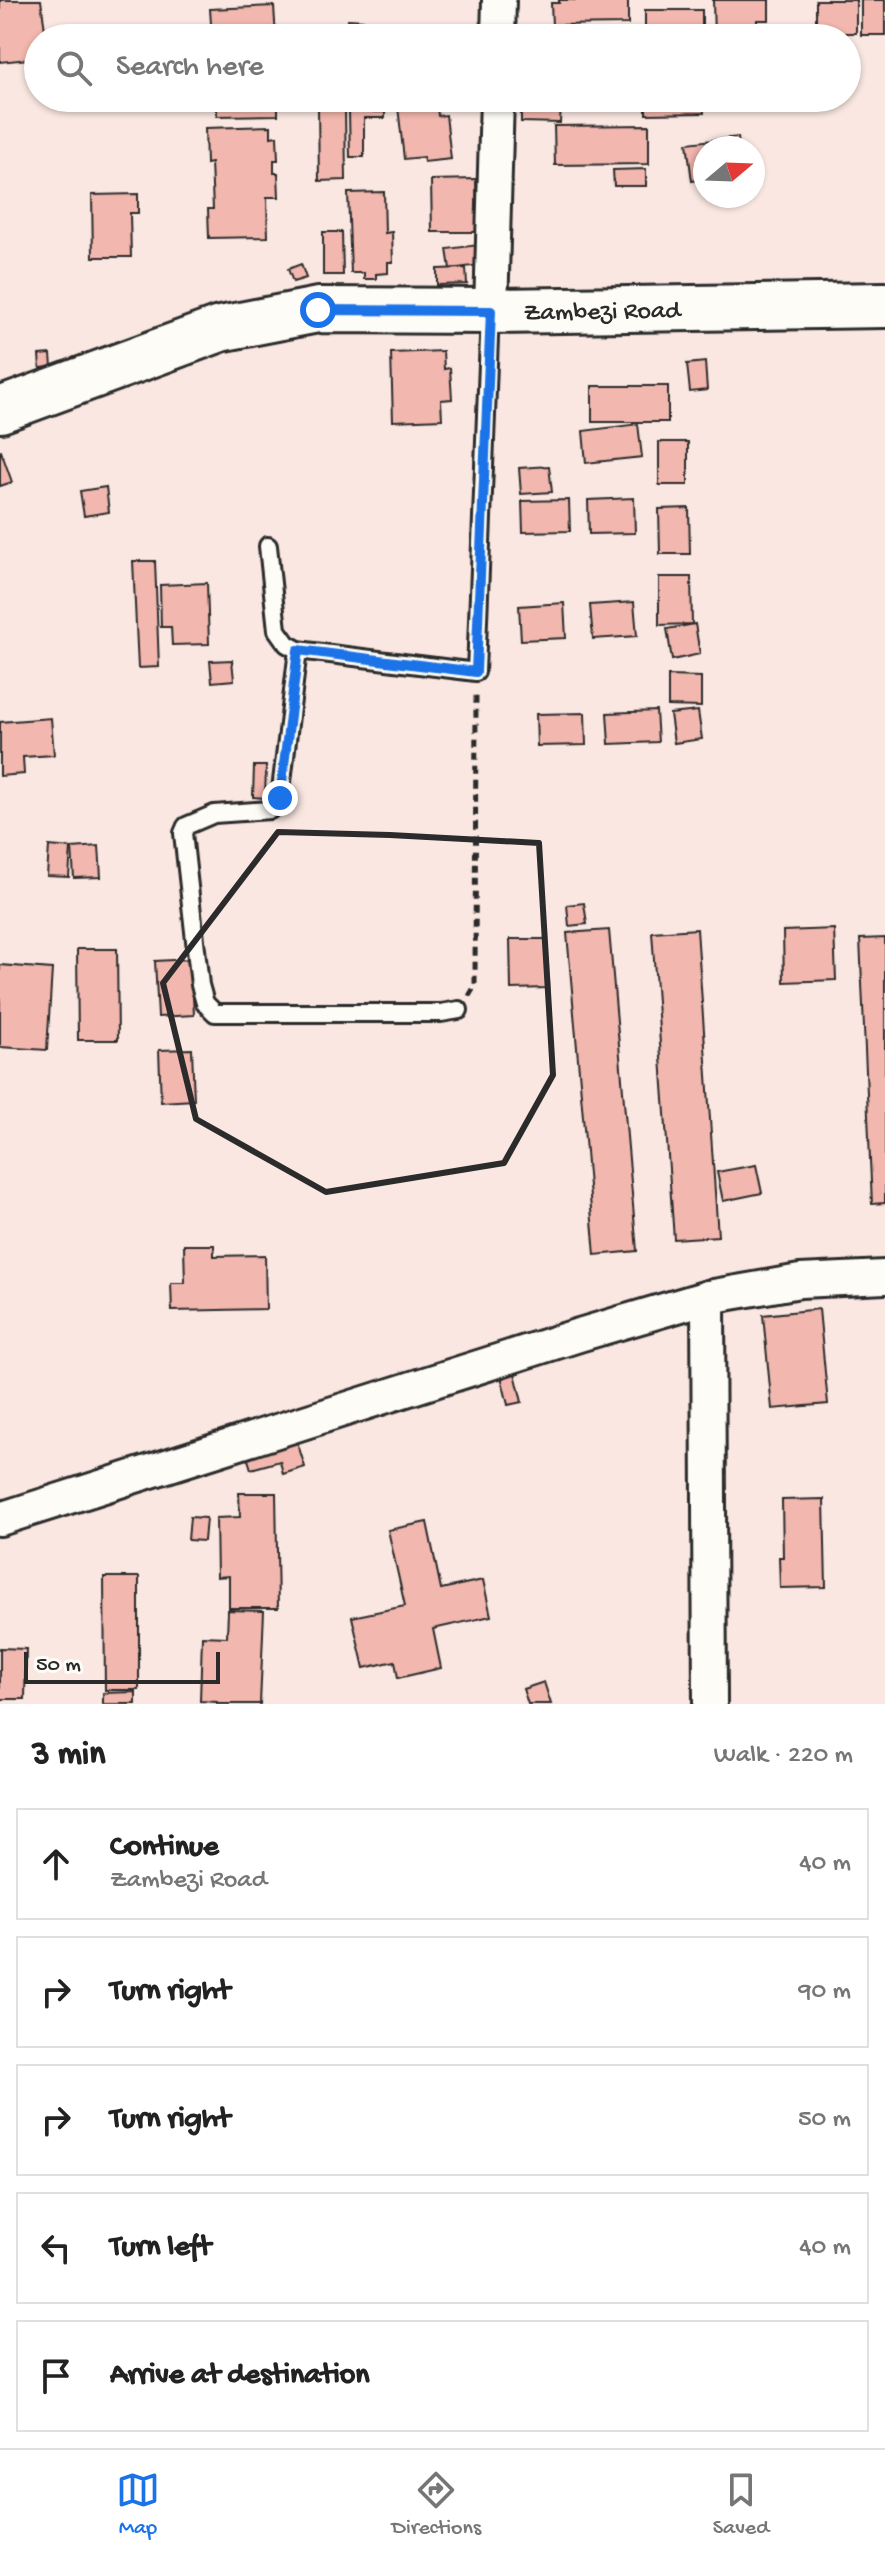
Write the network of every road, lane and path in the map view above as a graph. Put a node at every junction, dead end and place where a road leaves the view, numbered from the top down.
1 (499, 0) edge
2 (498, 24) edge
3 (497, 112) edge
4 (885, 305) edge
5 (491, 311) junction
6 (0, 410) edge
7 (268, 546) dead end
8 (298, 650) junction
9 (476, 672) junction
10 (459, 1010) joint
11 (885, 1277) edge
12 (708, 1297) junction
13 (0, 1519) edge
14 (710, 1704) edge

1 - 2 street
3 - 5 street
4 - 5 main road, Zambezi Road
5 - 6 main road, Zambezi Road
5 - 9 lane
7 - 8 lane
8 - 9 lane
8 - 10 lane
9 - 10 path
11 - 12 street
12 - 13 street
12 - 14 street

